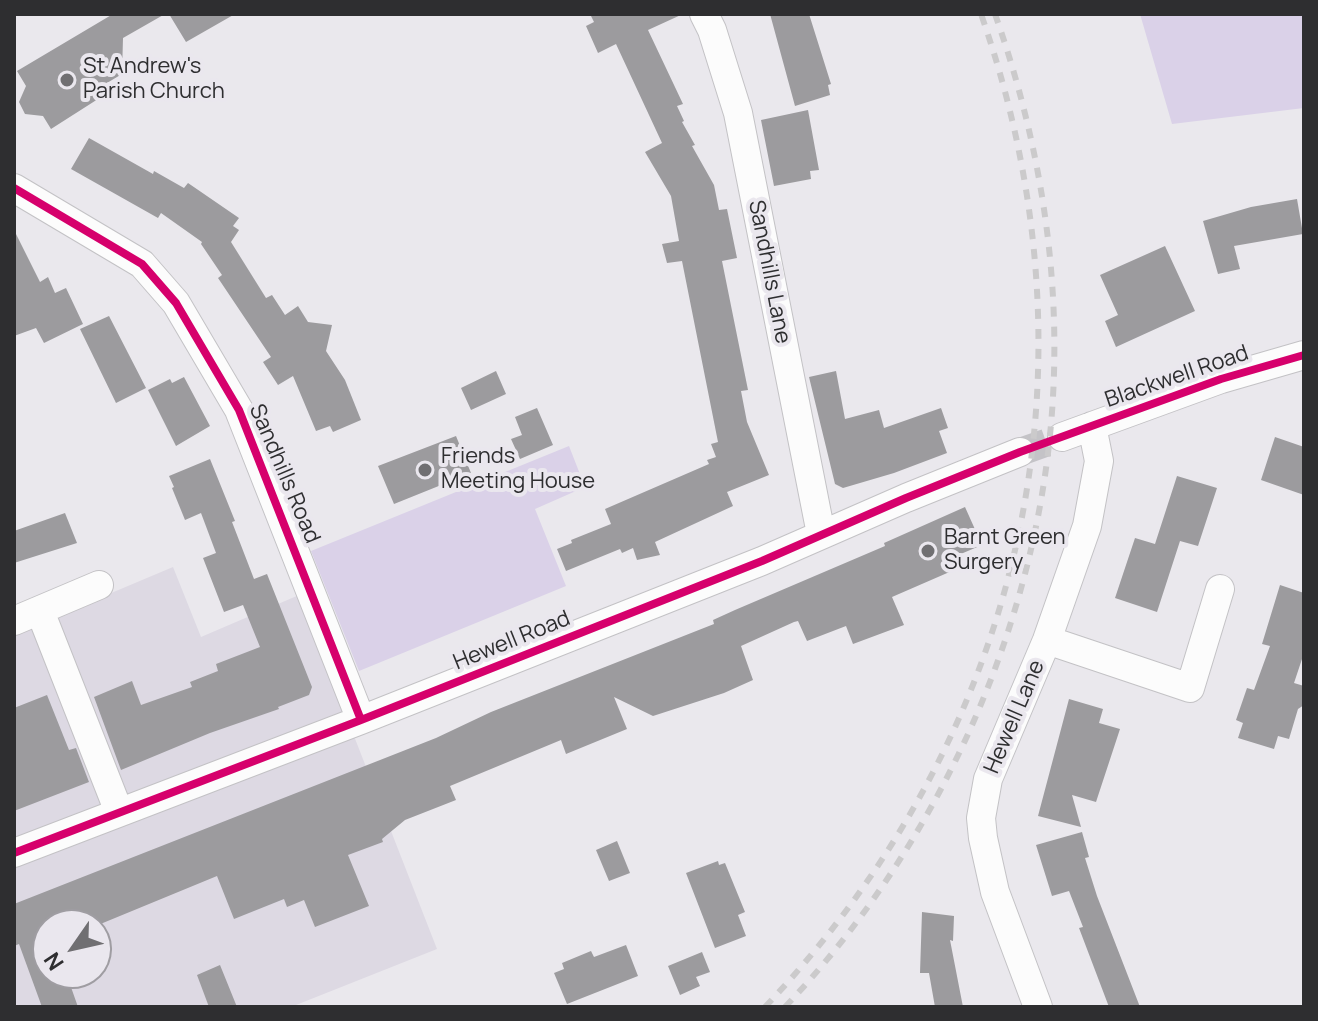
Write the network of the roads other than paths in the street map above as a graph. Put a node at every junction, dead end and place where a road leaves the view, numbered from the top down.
1 (704, 14) edge
2 (14, 188) edge
3 (1304, 355) edge
4 (1092, 426) junction
5 (1062, 437) tunnel mouth
6 (1020, 452) tunnel mouth
7 (821, 534) junction
8 (99, 585) dead end
9 (1220, 589) dead end
10 (27, 616) edge
11 (1047, 640) junction
12 (361, 720) junction
13 (119, 812) junction
14 (14, 853) edge
15 (1038, 1007) edge

1 - 7 street, Sandhills Lane
2 - 12 street, Sandhills Road
3 - 4 street, Blackwell Road
4 - 5 street, Blackwell Road
4 - 11 street, Hewell Lane
6 - 7 street, Hewell Road
7 - 12 street, Hewell Road
8 - 10 street
9 - 11 street
10 - 13 street
11 - 15 street, Hewell Lane
12 - 13 street, Hewell Road
13 - 14 street, Hewell Road

